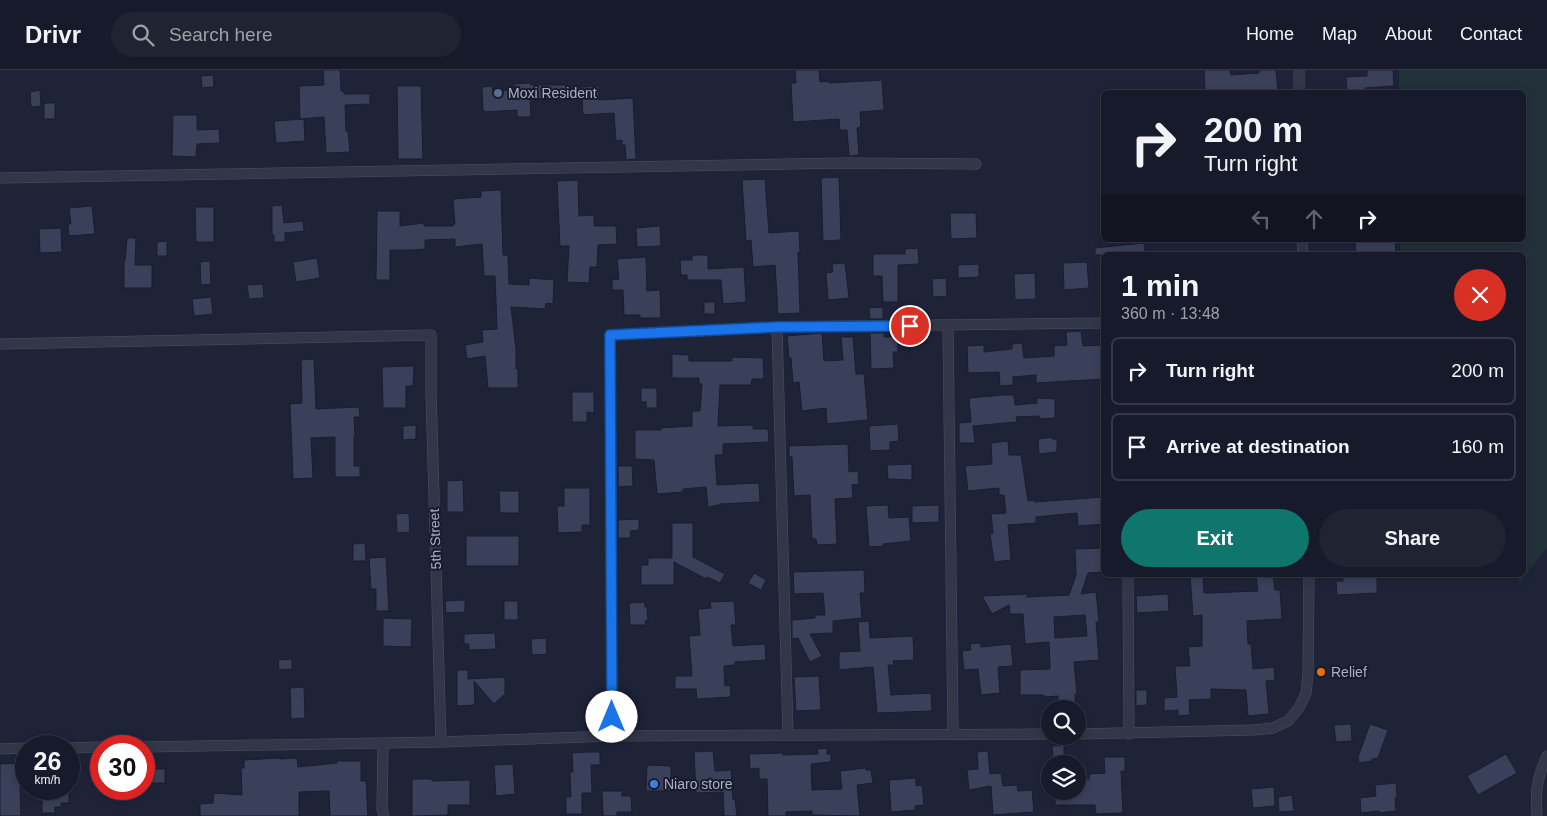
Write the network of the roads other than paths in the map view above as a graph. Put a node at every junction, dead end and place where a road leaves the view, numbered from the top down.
1 (1299, 70) edge
2 (1299, 90) edge
3 (976, 164) dead end
4 (0, 178) edge
5 (1101, 324) edge
6 (948, 326) junction
7 (777, 327) junction
8 (0, 344) edge
9 (1128, 577) edge
10 (1309, 577) edge
11 (953, 734) junction
12 (1041, 734) edge
13 (1086, 734) edge
14 (1129, 734) junction
15 (788, 735) junction
16 (612, 736) junction
17 (441, 742) junction
18 (383, 743) junction
19 (155, 746) edge
20 (0, 748) edge
21 (15, 748) edge
22 (1547, 756) edge
23 (384, 816) edge
24 (1537, 816) edge

1 - 2 street
3 - 4 street
5 - 6 street
6 - 7 street
6 - 11 street
7 - 15 street
7 - 16 street
8 - 17 street, 5th Street
9 - 14 street
10 - 14 street
11 - 12 street
11 - 15 street
13 - 14 street
15 - 16 street
16 - 17 street
17 - 18 street
18 - 19 street
18 - 23 street
20 - 21 street
22 - 24 street

